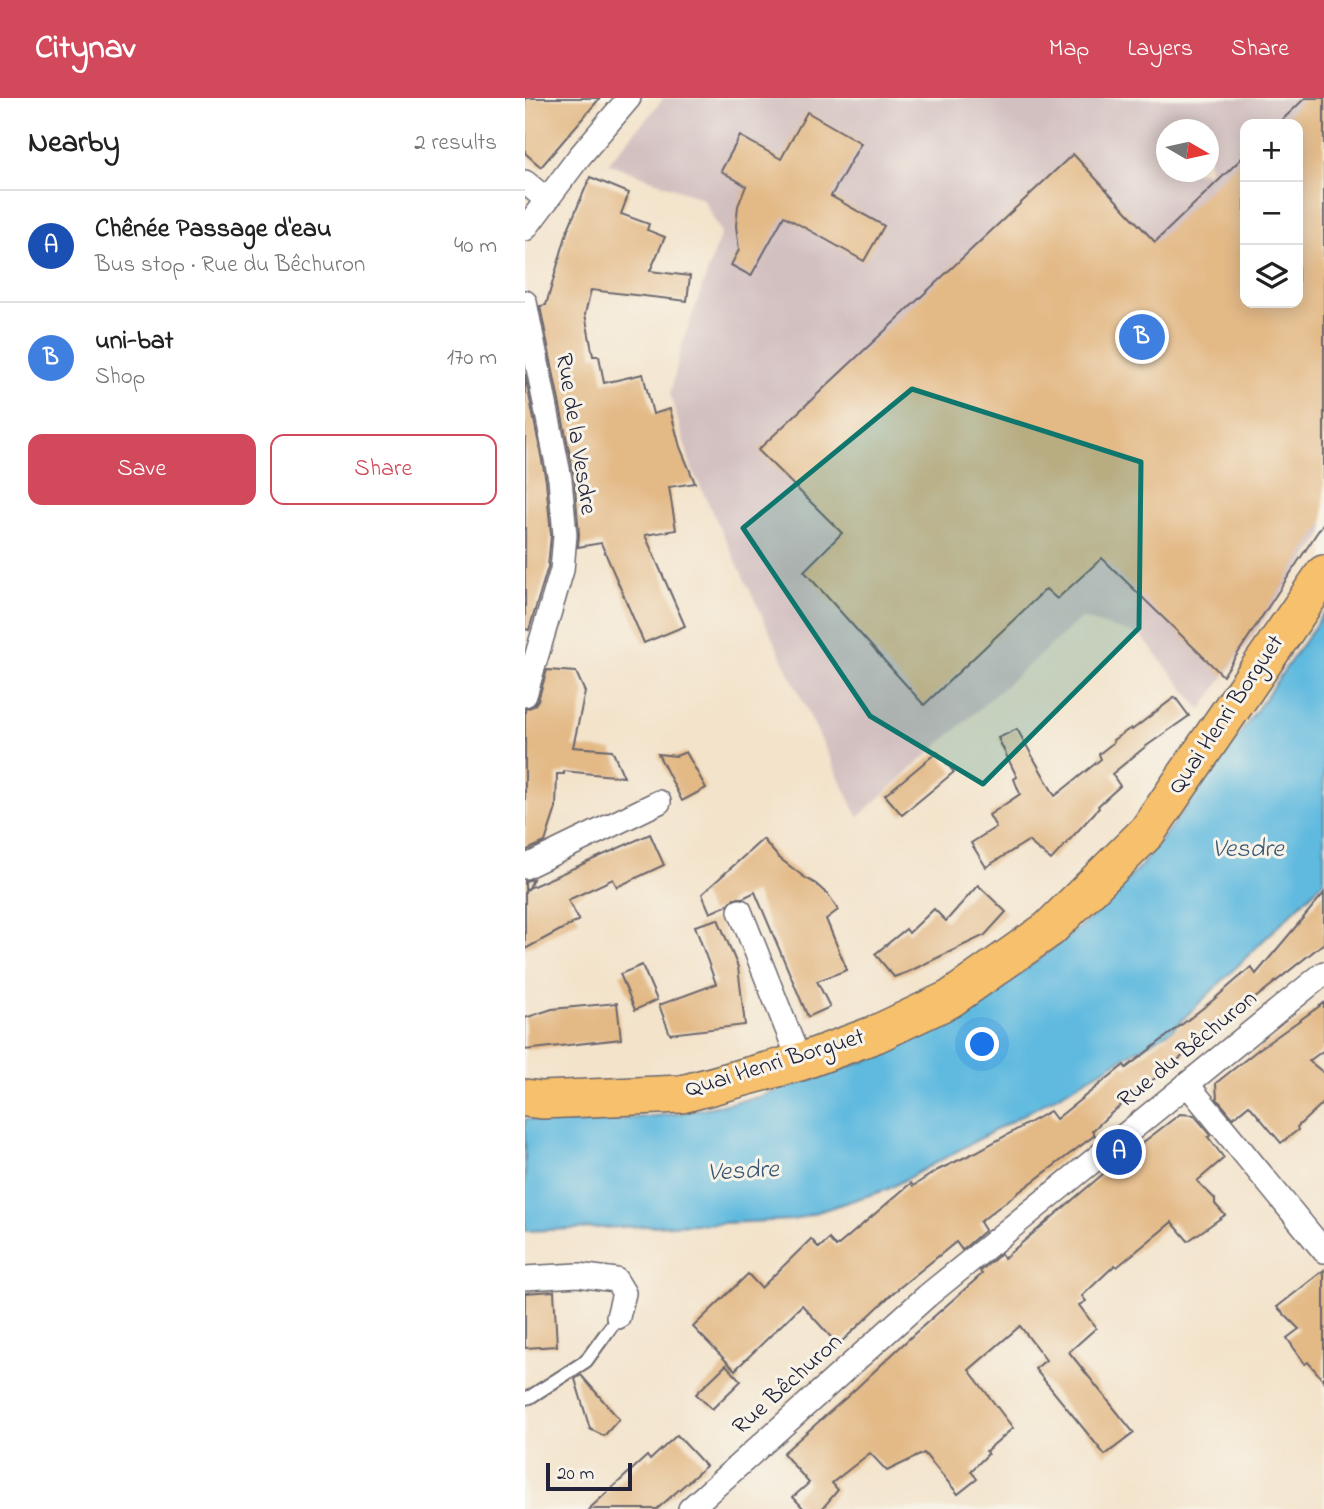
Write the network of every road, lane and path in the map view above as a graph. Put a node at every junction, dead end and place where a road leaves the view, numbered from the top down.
1 (629, 98) edge
2 (525, 182) edge
3 (547, 200) junction
4 (525, 229) edge
5 (525, 302) edge
6 (1324, 574) edge
7 (525, 695) edge
8 (659, 802) dead end
9 (525, 867) edge
10 (740, 911) dead end
11 (1324, 973) edge
12 (800, 1062) junction
13 (1187, 1084) junction
14 (525, 1098) edge
15 (1324, 1251) edge
16 (525, 1278) edge
17 (922, 1300) joint
18 (618, 1317) joint
19 (525, 1398) edge
20 (690, 1509) edge

1 - 3 street
2 - 3 street
3 - 4 street
5 - 7 street, Rue de la Vesdre
6 - 12 main road, Quai Henri Borguet
8 - 9 street
10 - 12 street
11 - 13 street, Rue du Bêchuron
12 - 14 main road, Quai Henri Borguet
13 - 15 street
13 - 17 street, Rue du Bêchuron
16 - 18 street
17 - 20 street, Rue Bêchuron
18 - 19 lane

